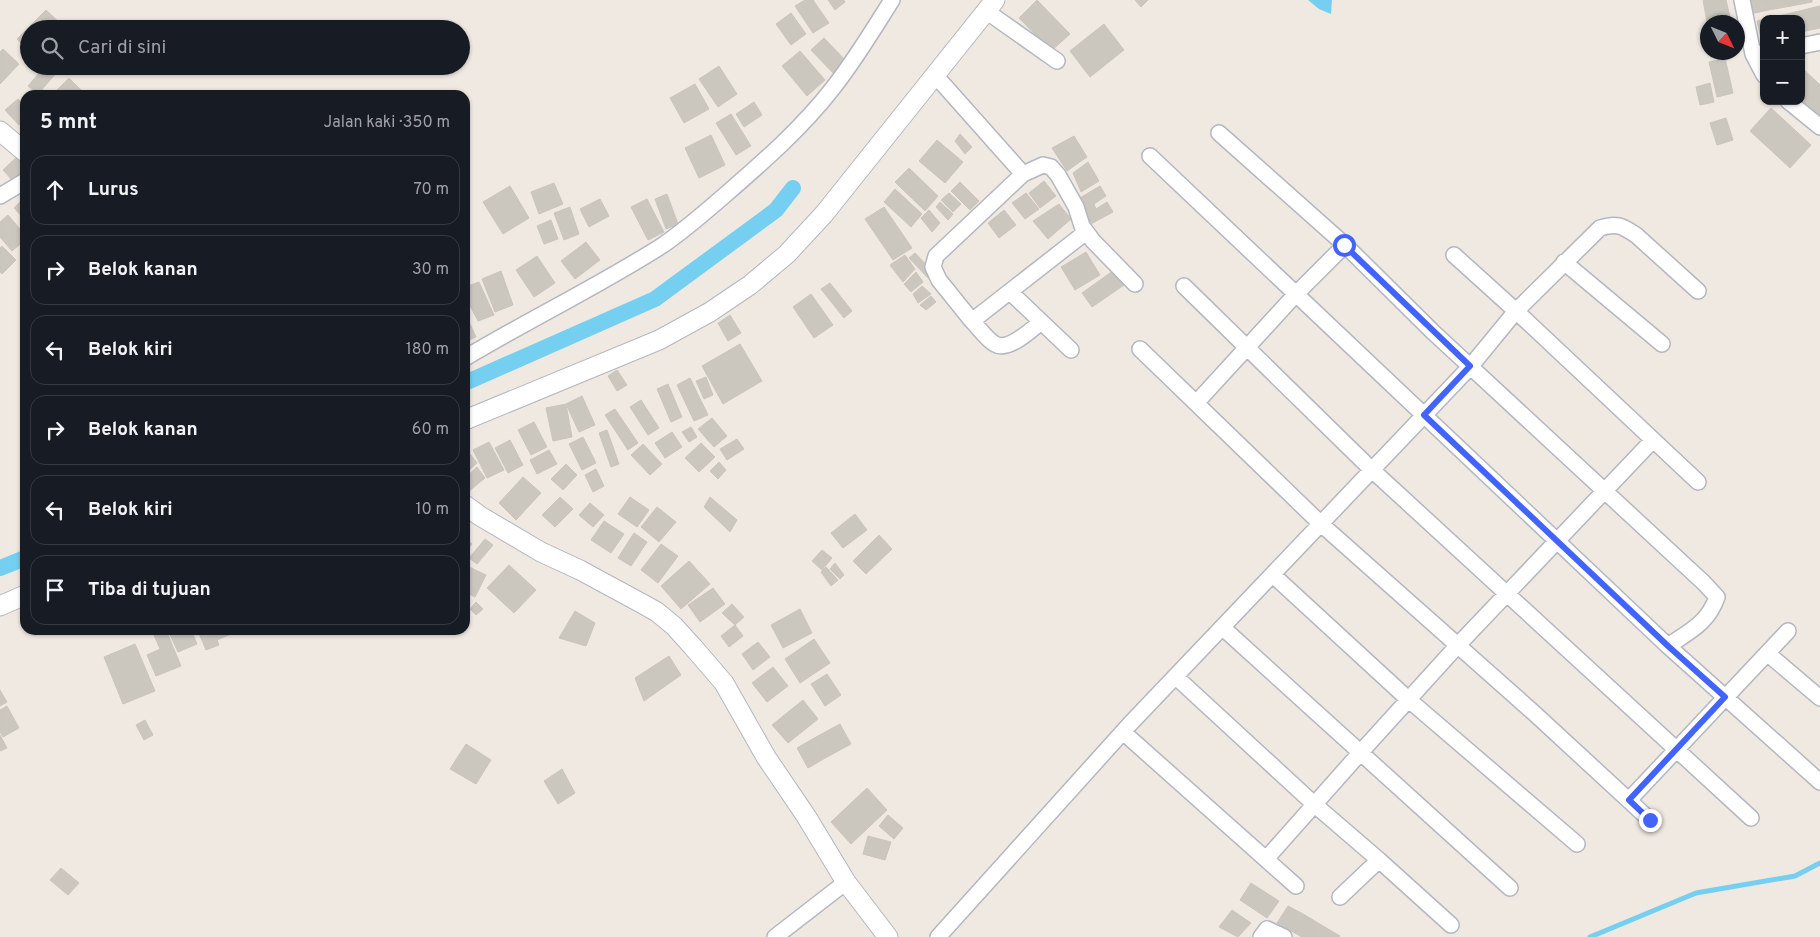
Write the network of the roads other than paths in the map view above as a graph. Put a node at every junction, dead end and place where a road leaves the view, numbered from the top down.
1 (892, 0) edge
2 (1742, 0) edge
3 (990, 6) edge
4 (1820, 42) edge
5 (1805, 45) edge
6 (1759, 54) edge
7 (1057, 61) dead end
8 (935, 75) junction
9 (1793, 105) edge
10 (1820, 127) edge
11 (0, 131) edge
12 (1219, 132) dead end
13 (20, 148) edge
14 (1150, 156) dead end
15 (1023, 174) junction
16 (20, 184) edge
17 (0, 196) edge
18 (1086, 232) junction
19 (1344, 245) junction
20 (1454, 255) dead end
21 (1564, 262) junction
22 (1135, 284) dead end
23 (1184, 286) dead end
24 (1698, 291) dead end
25 (1010, 292) junction
26 (1296, 294) junction
27 (1516, 311) junction
28 (972, 321) junction
29 (1041, 322) junction
30 (1662, 344) dead end
31 (1247, 347) junction
32 (1140, 349) dead end
33 (1071, 350) dead end
34 (470, 355) edge
35 (1470, 366) junction
36 (1197, 402) junction
37 (1424, 415) junction
38 (470, 418) edge
39 (1653, 440) junction
40 (1371, 469) junction
41 (1698, 482) dead end
42 (1605, 492) junction
43 (470, 509) edge
44 (1321, 524) junction
45 (1557, 541) junction
46 (1273, 575) junction
47 (1506, 594) junction
48 (20, 597) edge
49 (0, 606) edge
50 (1223, 628) junction
51 (1788, 631) dead end
52 (1458, 645) junction
53 (1668, 646) junction
54 (1767, 653) junction
55 (1176, 676) junction
56 (1725, 697) junction
57 (1820, 698) edge
58 (1409, 700) junction
59 (1123, 732) junction
60 (1676, 750) junction
61 (1360, 752) junction
62 (1820, 782) edge
63 (1629, 800) junction
64 (1314, 805) junction
65 (1751, 818) dead end
66 (1650, 820) dead end
67 (1577, 844) dead end
68 (1266, 859) junction
69 (1379, 860) junction
70 (846, 882) junction
71 (1296, 886) dead end
72 (1510, 888) dead end
73 (1340, 896) dead end
74 (1451, 924) dead end
75 (775, 937) edge
76 (888, 937) edge
77 (938, 937) edge
78 (1261, 937) edge
79 (1284, 937) edge

1 - 34 street
2 - 6 street
3 - 7 street
3 - 8 street
4 - 5 street
8 - 15 street
8 - 38 street
9 - 10 street
11 - 13 street
12 - 19 street
14 - 26 street
15 - 18 street
15 - 28 street
16 - 17 street
18 - 22 street
18 - 25 street
19 - 26 street
19 - 35 street
20 - 27 street
21 - 24 street
21 - 27 street
21 - 30 street
23 - 31 street
25 - 28 street
25 - 29 street
26 - 31 street
26 - 37 street
27 - 35 street
27 - 39 street
28 - 29 street
29 - 33 street
31 - 36 street
31 - 40 street
32 - 36 street
35 - 37 street
35 - 42 street
36 - 44 street
37 - 40 street
37 - 45 street
39 - 41 street
39 - 42 street
40 - 44 street
40 - 47 street
42 - 45 street
42 - 53 street
43 - 70 street
44 - 46 street
44 - 52 street
45 - 47 street
45 - 53 street
46 - 50 street
46 - 58 street
47 - 52 street
47 - 60 street
48 - 49 street
50 - 55 street
50 - 61 street
51 - 54 street
52 - 58 street
52 - 63 street
53 - 56 street
54 - 56 street
54 - 57 street
55 - 59 street
55 - 64 street
56 - 60 street
56 - 62 street
58 - 61 street
58 - 67 street
59 - 68 street
59 - 77 street
60 - 63 street
60 - 65 street
61 - 64 street
61 - 72 street
63 - 66 street
64 - 68 street
64 - 69 street
68 - 71 street
69 - 73 street
69 - 74 street
70 - 75 street
70 - 76 street
78 - 79 street

